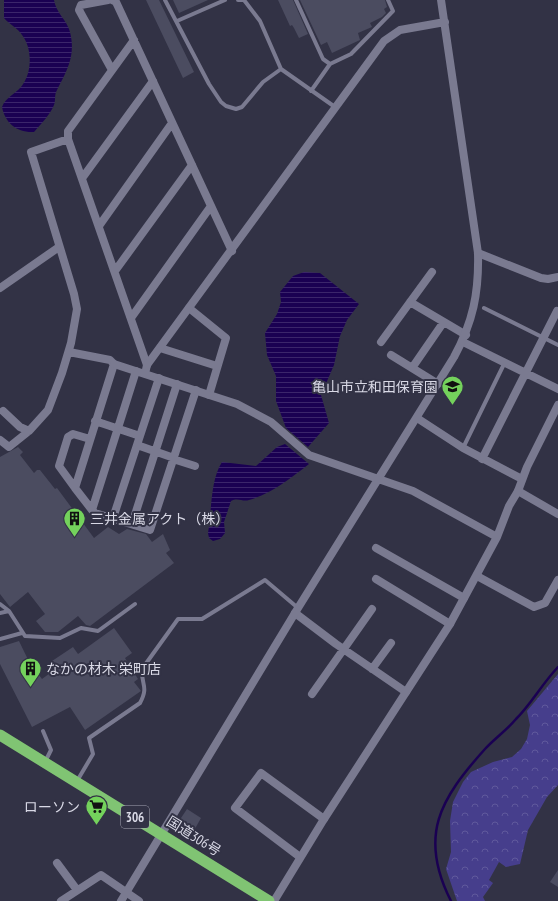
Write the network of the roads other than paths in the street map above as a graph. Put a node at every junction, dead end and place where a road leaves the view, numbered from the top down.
1 (108, 0) edge
2 (112, 0) edge
3 (165, 0) edge
4 (225, 0) edge
5 (238, 0) edge
6 (296, 0) edge
7 (388, 0) edge
8 (441, 0) edge
9 (177, 21) junction
10 (445, 22) junction
11 (134, 40) junction
12 (330, 64) junction
13 (281, 69) junction
14 (112, 70) junction
15 (153, 81) junction
16 (311, 91) junction
17 (335, 107) junction
18 (172, 123) junction
19 (68, 139) junction
20 (192, 165) junction
21 (83, 177) junction
22 (211, 206) junction
23 (99, 226) junction
24 (59, 247) junction
25 (232, 250) junction
26 (478, 253) junction
27 (115, 271) junction
28 (432, 272) dead end
29 (558, 278) edge
30 (0, 288) edge
31 (410, 302) junction
32 (189, 308) junction
33 (484, 308) dead end
34 (557, 311) dead end
35 (131, 318) junction
36 (443, 323) junction
37 (464, 338) junction
38 (543, 338) junction
39 (381, 342) dead end
40 (558, 345) edge
41 (160, 348) junction
42 (69, 352) junction
43 (391, 355) dead end
44 (505, 362) junction
45 (114, 364) junction
46 (147, 365) junction
47 (218, 366) junction
48 (412, 368) junction
49 (141, 372) junction
50 (525, 372) junction
51 (159, 378) junction
52 (177, 384) junction
53 (438, 384) junction
54 (558, 389) edge
55 (196, 390) junction
56 (209, 395) junction
57 (558, 405) edge
58 (1, 410) edge
59 (417, 418) junction
60 (96, 421) junction
61 (118, 428) junction
62 (30, 431) junction
63 (140, 436) junction
64 (90, 439) junction
65 (0, 440) edge
66 (137, 445) junction
67 (463, 448) junction
68 (155, 451) junction
69 (174, 458) junction
70 (482, 458) junction
71 (195, 466) dead end
72 (379, 479) junction
73 (522, 479) junction
74 (75, 488) junction
75 (518, 492) junction
76 (92, 510) junction
77 (558, 514) edge
78 (113, 518) junction
79 (132, 524) junction
80 (497, 537) junction
81 (376, 548) dead end
82 (477, 576) junction
83 (376, 580) dead end
84 (558, 580) edge
85 (464, 598) junction
86 (0, 604) edge
87 (135, 604) dead end
88 (372, 609) dead end
89 (297, 610) junction
90 (9, 611) junction
91 (0, 613) edge
92 (450, 624) junction
93 (22, 633) junction
94 (0, 639) edge
95 (391, 643) dead end
96 (345, 649) junction
97 (372, 669) junction
98 (406, 692) junction
99 (312, 694) dead end
100 (43, 730) dead end
101 (0, 735) edge
102 (44, 762) junction
103 (77, 781) junction
104 (324, 819) junction
105 (161, 833) junction
106 (300, 857) junction
107 (57, 863) dead end
108 (77, 890) junction
109 (126, 892) junction
110 (61, 901) edge
111 (121, 901) edge
112 (139, 901) edge
113 (269, 901) edge
114 (274, 901) edge

1 - 14 street
2 - 11 street
3 - 9 lane
4 - 9 lane
5 - 13 lane
6 - 12 lane
7 - 12 lane
8 - 10 street
9 - 13 lane
10 - 17 street
10 - 26 street
11 - 14 street
11 - 15 street
12 - 16 lane
13 - 16 lane
14 - 19 street
15 - 18 street
15 - 21 street
16 - 17 lane
17 - 25 street
18 - 20 street
18 - 23 street
19 - 21 street
19 - 24 street
20 - 22 street
20 - 27 street
21 - 23 street
22 - 25 street
22 - 35 street
23 - 27 street
24 - 30 street
24 - 42 street
25 - 32 street
26 - 29 street
26 - 37 street
27 - 35 street
28 - 31 street
31 - 36 street
31 - 39 street
32 - 41 street
32 - 47 street
33 - 38 lane
34 - 38 street
35 - 46 street
36 - 37 street
36 - 48 street
37 - 44 street
37 - 53 street
38 - 40 lane
38 - 50 street
41 - 46 street
41 - 47 street
42 - 45 street
42 - 62 street
43 - 48 street
44 - 50 street
44 - 67 lane
45 - 49 street
45 - 60 street
46 - 49 street
47 - 56 street
48 - 53 street
49 - 51 street
49 - 61 street
50 - 54 street
50 - 70 street
51 - 52 street
51 - 63 street
52 - 55 street
52 - 68 street
53 - 59 street
55 - 56 street
55 - 69 street
56 - 72 street
57 - 73 street
58 - 62 street
59 - 67 street
59 - 72 street
60 - 61 street
60 - 64 street
61 - 63 street
61 - 76 street
62 - 65 street
63 - 66 street
64 - 74 street
64 - 74 street
66 - 68 street
66 - 78 street
67 - 70 street
68 - 69 street
68 - 79 street
69 - 71 street
69 - 79 street
70 - 73 street
72 - 80 street
72 - 89 street
73 - 75 street
74 - 76 street
75 - 77 street
75 - 80 street
76 - 78 street
78 - 79 street
80 - 82 street
81 - 85 street
82 - 84 street
82 - 85 street
83 - 92 street
85 - 92 street
86 - 90 lane
87 - 93 lane
88 - 96 street
89 - 96 street
89 - 103 lane
89 - 105 street
90 - 91 lane
90 - 93 lane
92 - 98 street
93 - 94 lane
95 - 97 street
96 - 97 street
96 - 99 street
97 - 98 street
98 - 104 street
100 - 102 lane
101 - 102 highway, 国道306号 / 306
102 - 103 highway, 国道306号 / 306
103 - 105 highway, 国道306号 / 306
104 - 106 street
104 - 106 street
105 - 109 street
105 - 113 highway, 国道306号 / 306
106 - 114 street
107 - 108 street
108 - 109 street
108 - 110 street
109 - 111 street
109 - 112 street

